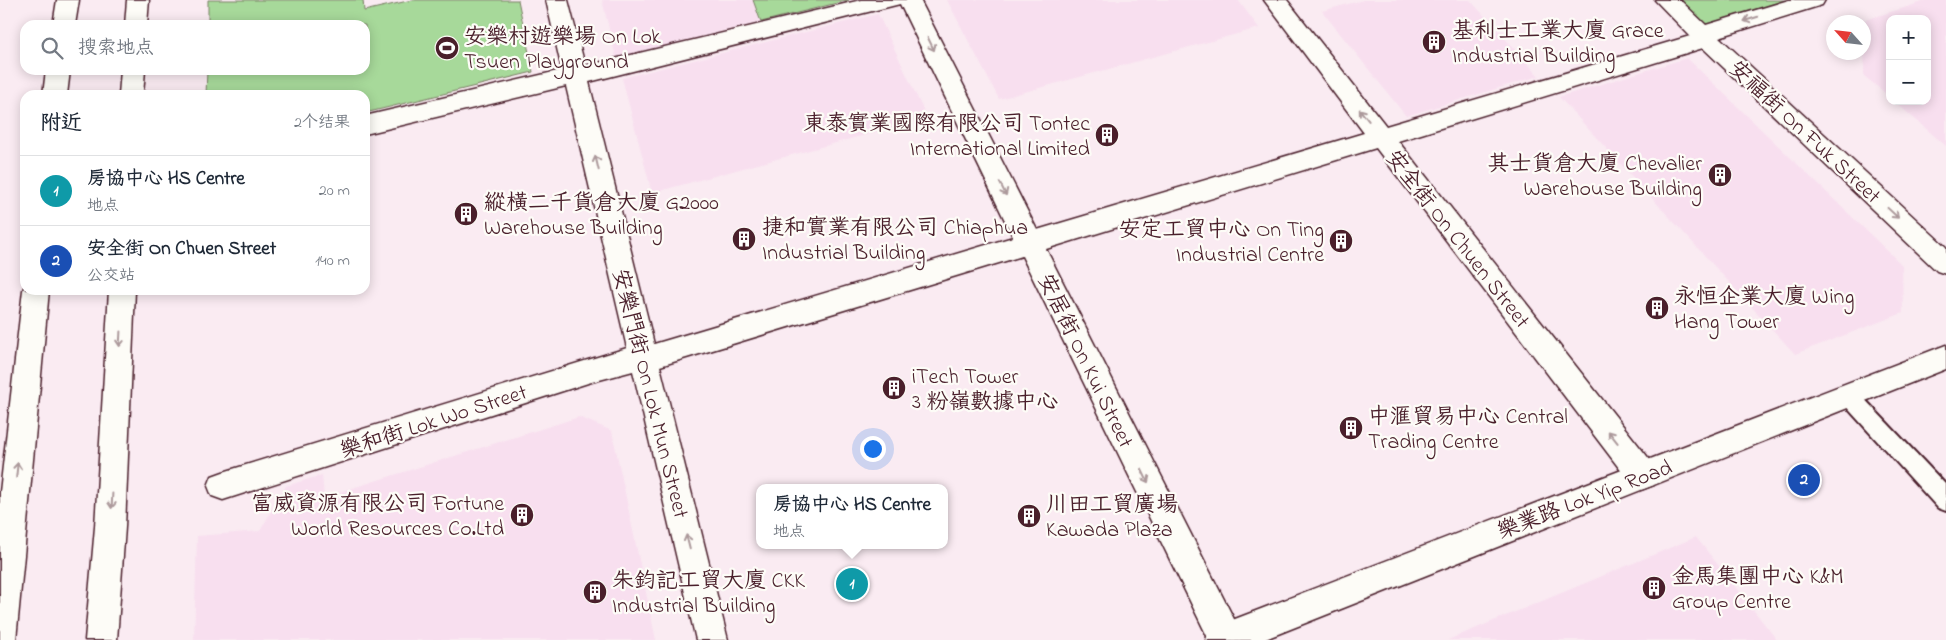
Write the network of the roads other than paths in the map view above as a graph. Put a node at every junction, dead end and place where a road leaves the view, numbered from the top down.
1 (68, 0) edge
2 (138, 0) edge
3 (557, 0) edge
4 (891, 0) edge
5 (909, 0) edge
6 (1276, 0) edge
7 (1666, 0) edge
8 (1814, 0) edge
9 (65, 20) edge
10 (136, 20) edge
11 (1704, 36) junction
12 (58, 75) edge
13 (133, 75) edge
14 (576, 75) junction
15 (56, 90) edge
16 (131, 90) edge
17 (370, 124) edge
18 (1381, 137) junction
19 (1030, 243) junction
20 (1946, 263) edge
21 (35, 295) edge
22 (122, 295) edge
23 (644, 357) junction
24 (1946, 357) edge
25 (1848, 395) junction
26 (1643, 475) junction
27 (223, 486) dead end
28 (1946, 501) edge
29 (1224, 639) edge
30 (0, 640) edge
31 (101, 640) edge
32 (712, 640) edge

1 - 9 street
2 - 10 street
3 - 14 street, 安樂門街 On Lok Mun Street
4 - 14 street
5 -> 19 street, 安居街 On Kui Street
18 -> 6 street, 安全街 On Chuen Street
7 - 11 street, 安福街 On Fuk Street
8 -> 11 street, 樂和街 Lok Wo Street
11 - 18 street, 樂和街 Lok Wo Street
11 -> 20 street, 安福街 On Fuk Street
12 - 15 street
13 - 16 street
14 - 17 street
23 -> 14 street, 安樂門街 On Lok Mun Street
18 - 19 street, 樂和街 Lok Wo Street
26 -> 18 street, 安全街 On Chuen Street
19 - 23 street, 樂和街 Lok Wo Street
19 -> 29 street, 安居街 On Kui Street
30 -> 21 street
22 -> 31 street
23 - 27 street, 樂和街 Lok Wo Street
32 -> 23 street, 安樂門街 On Lok Mun Street
24 - 25 street, 樂業路 Lok Yip Road
25 - 26 street, 樂業路 Lok Yip Road
25 - 28 lane
26 - 29 street, 樂業路 Lok Yip Road

